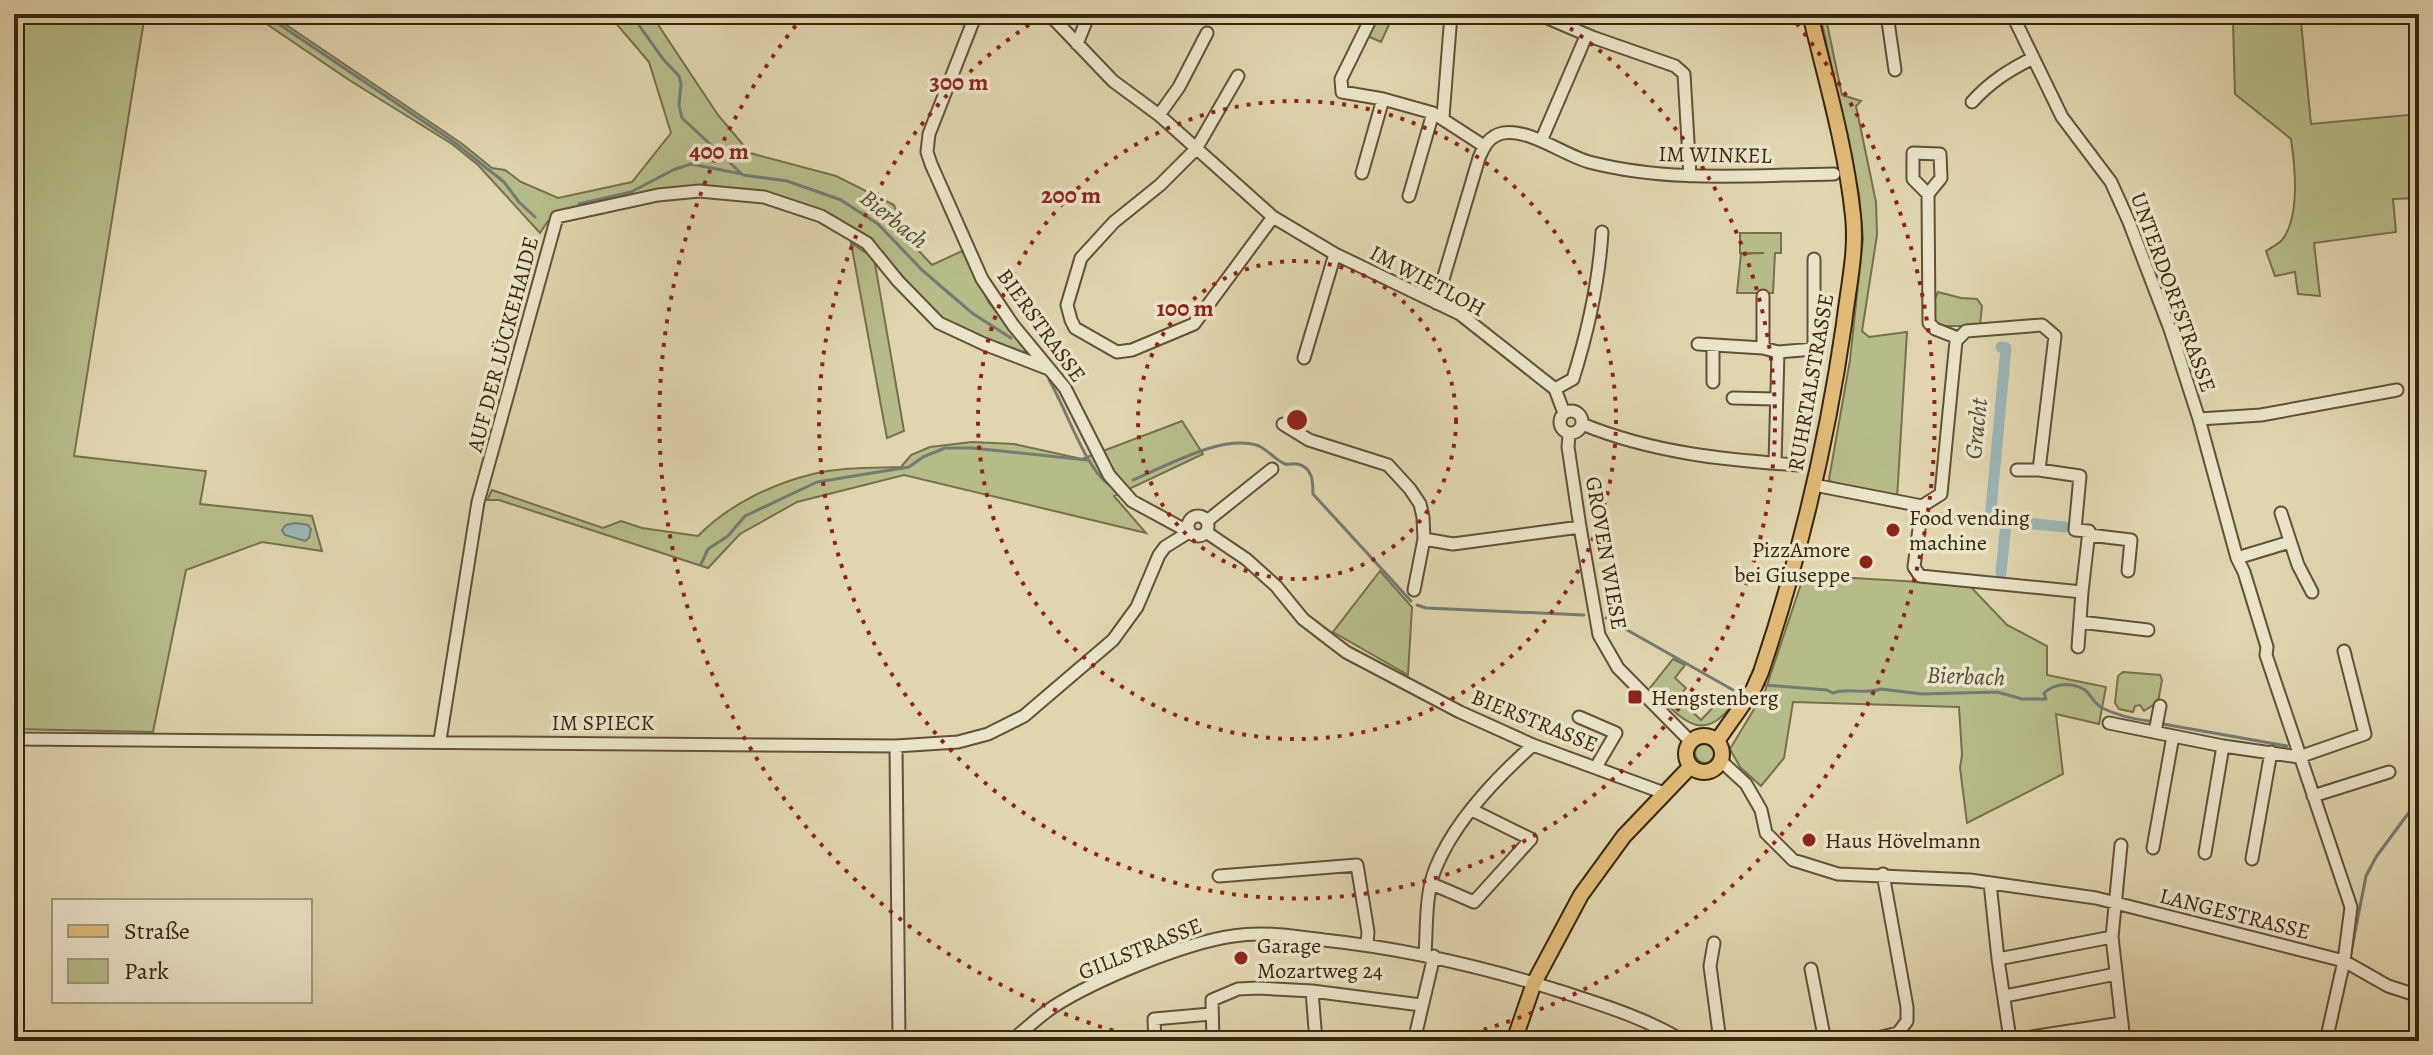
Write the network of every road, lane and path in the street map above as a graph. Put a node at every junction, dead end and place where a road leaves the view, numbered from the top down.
1 (976, 14) edge
2 (1049, 14) edge
3 (1089, 14) edge
4 (1373, 14) edge
5 (1451, 14) edge
6 (1810, 14) edge
7 (1887, 14) edge
8 (2012, 14) edge
9 (1543, 16) dead end
10 (1207, 33) dead end
11 (1592, 37) junction
12 (1077, 44) junction
13 (2033, 58) junction
14 (1895, 70) dead end
15 (1238, 76) dead end
16 (1383, 99) junction
17 (1972, 102) dead end
18 (1159, 115) junction
19 (1438, 115) junction
20 (1541, 141) junction
21 (1484, 146) junction
22 (1196, 149) junction
23 (1362, 173) dead end
24 (1834, 174) dead end
25 (1690, 176) junction
26 (1928, 194) dead end
27 (1409, 196) dead end
28 (1273, 217) junction
29 (1602, 232) dead end
30 (1335, 254) junction
31 (1814, 259) dead end
32 (1763, 296) dead end
33 (1436, 303) junction
34 (1958, 338) junction
35 (1698, 344) dead end
36 (1713, 346) junction
37 (1763, 348) junction
38 (1778, 352) junction
39 (1304, 358) dead end
40 (1050, 369) junction
41 (1713, 382) dead end
42 (1555, 389) junction
43 (2397, 390) dead end
44 (1733, 398) dead end
45 (1775, 399) junction
46 (1564, 413) junction
47 (2199, 419) junction
48 (1283, 424) dead end
49 (1582, 424) junction
50 (1569, 434) junction
51 (1775, 463) junction
52 (1799, 465) dead end
53 (1272, 469) dead end
54 (2017, 470) dead end
55 (2039, 470) junction
56 (1814, 485) junction
57 (1922, 506) junction
58 (2281, 513) dead end
59 (1207, 527) junction
60 (1580, 527) junction
61 (1189, 532) junction
62 (2089, 535) junction
63 (1424, 539) junction
64 (2290, 542) junction
65 (2237, 558) junction
66 (2128, 571) dead end
67 (1414, 590) dead end
68 (2082, 592) junction
69 (2312, 592) dead end
70 (2080, 622) junction
71 (2148, 630) dead end
72 (2078, 647) dead end
73 (2344, 651) dead end
74 (1579, 717) dead end
75 (2109, 723) dead end
76 (2173, 736) junction
77 (14, 739) edge
78 (440, 740) junction
79 (1690, 741) junction
80 (1717, 741) junction
81 (1533, 745) junction
82 (896, 746) junction
83 (2223, 746) junction
84 (2271, 752) junction
85 (2299, 757) junction
86 (1721, 761) junction
87 (1596, 767) junction
88 (1690, 767) junction
89 (2389, 772) dead end
90 (1664, 793) junction
91 (2313, 796) junction
92 (1472, 810) junction
93 (2121, 845) dead end
94 (2153, 848) dead end
95 (2205, 853) dead end
96 (2252, 859) dead end
97 (1883, 874) junction
98 (1219, 876) dead end
99 (1990, 883) junction
100 (1432, 884) junction
101 (2117, 903) junction
102 (2112, 937) junction
103 (1714, 943) dead end
104 (1367, 944) junction
105 (1430, 955) junction
106 (1998, 959) junction
107 (2344, 961) junction
108 (1811, 969) dead end
109 (2116, 974) junction
110 (1534, 983) junction
111 (1312, 991) junction
112 (2005, 996) junction
113 (2419, 996) edge
114 (1421, 1005) junction
115 (1211, 1014) junction
116 (2121, 1023) junction
117 (2008, 1040) edge
118 (899, 1041) edge
119 (1011, 1041) edge
120 (1155, 1041) edge
121 (1213, 1041) edge
122 (1316, 1041) edge
123 (1414, 1041) edge
124 (1514, 1041) edge
125 (1683, 1041) edge
126 (1720, 1041) edge
127 (1825, 1041) edge
128 (1865, 1041) edge
129 (2124, 1041) edge
130 (2326, 1041) edge

1 - 40 street, BIERSTRASSE
2 - 12 street, IM WIETLOH
3 - 12 street
4 - 16 street
5 - 19 street
6 - 56 main road, RUHRTALSTRASSE
7 - 14 street
8 - 13 street, UNTERDORFSTRASSE
9 - 11 street
10 - 18 street
11 - 20 street
11 - 25 street
12 - 18 street, IM WIETLOH
13 - 17 street
13 - 47 street, UNTERDORFSTRASSE
15 - 22 street
16 - 19 street
16 - 23 street
18 - 22 street, IM WIETLOH
19 - 21 street
19 - 27 street
20 - 21 street, IM WINKEL
20 - 25 street, IM WINKEL
21 - 33 street
22 - 28 street, IM WIETLOH
22 - 28 street
24 - 25 street, IM WINKEL
26 - 34 street
28 - 30 street, IM WIETLOH
29 - 42 street
30 - 33 street, IM WIETLOH
30 - 39 street, IM WIETLOH
31 - 38 street
32 - 37 street
33 - 42 street, IM WIETLOH
34 - 55 street
34 - 57 street
35 - 36 street
36 - 37 street
36 - 41 street
37 - 38 street
38 - 45 street
40 - 61 street, BIERSTRASSE
40 - 78 street, AUF DER LÜCKEHAIDE
42 - 46 street
43 - 47 street, UNTERDORFSTRASSE
44 - 45 street
45 - 51 street
46 - 49 street
46 - 50 street, GROVEN WIESE
47 - 65 street, UNTERDORFSTRASSE
48 - 63 street
49 - 50 street
49 - 51 street
50 - 60 street, GROVEN WIESE
51 - 52 street
53 - 59 street
54 - 55 street
55 - 62 street
56 - 57 street
56 - 80 main road, RUHRTALSTRASSE
57 - 68 street
58 - 64 street
59 - 61 street
59 - 61 street
59 - 81 street, BIERSTRASSE
60 - 63 street
60 - 79 street, GROVEN WIESE
61 - 82 street, IM SPIECK
62 - 66 street
62 - 68 street
63 - 67 street
64 - 65 street
64 - 69 street
65 - 85 street, UNTERDORFSTRASSE
68 - 70 street
70 - 71 street
70 - 72 street
73 - 85 street
74 - 87 street
75 - 76 street
76 - 83 street
76 - 94 street
77 - 78 street, IM SPIECK
78 - 82 street, IM SPIECK
79 - 80 main road
79 - 88 main road
80 - 86 main road
81 - 87 street, BIERSTRASSE
81 - 92 street
82 - 118 street
83 - 84 street
83 - 95 street
84 - 85 street
84 - 96 street
85 - 91 street, UNTERDORFSTRASSE
86 - 88 main road
86 - 97 street, LANGESTRASSE
87 - 90 street, BIERSTRASSE
88 - 90 main road
89 - 91 street
90 - 110 main road
91 - 107 street, UNTERDORFSTRASSE
92 - 100 street
92 - 100 street
93 - 101 street
97 - 99 street, LANGESTRASSE
97 - 128 street
98 - 104 street
99 - 101 street, LANGESTRASSE
99 - 106 street
100 - 105 street
101 - 102 street
101 - 107 street, LANGESTRASSE
102 - 106 street
102 - 109 street
103 - 126 street
104 - 105 street, GILLSTRASSE
104 - 119 street, GILLSTRASSE
105 - 110 street, GILLSTRASSE
105 - 114 street
106 - 112 street
107 - 113 street, LANGESTRASSE
107 - 130 street, UNTERDORFSTRASSE
108 - 127 street
109 - 112 street
109 - 116 street
110 - 124 main road
110 - 125 street, GILLSTRASSE
111 - 114 street
111 - 115 street
111 - 122 street
112 - 117 street
114 - 123 street
115 - 120 street
115 - 121 street
116 - 117 street
116 - 129 street

